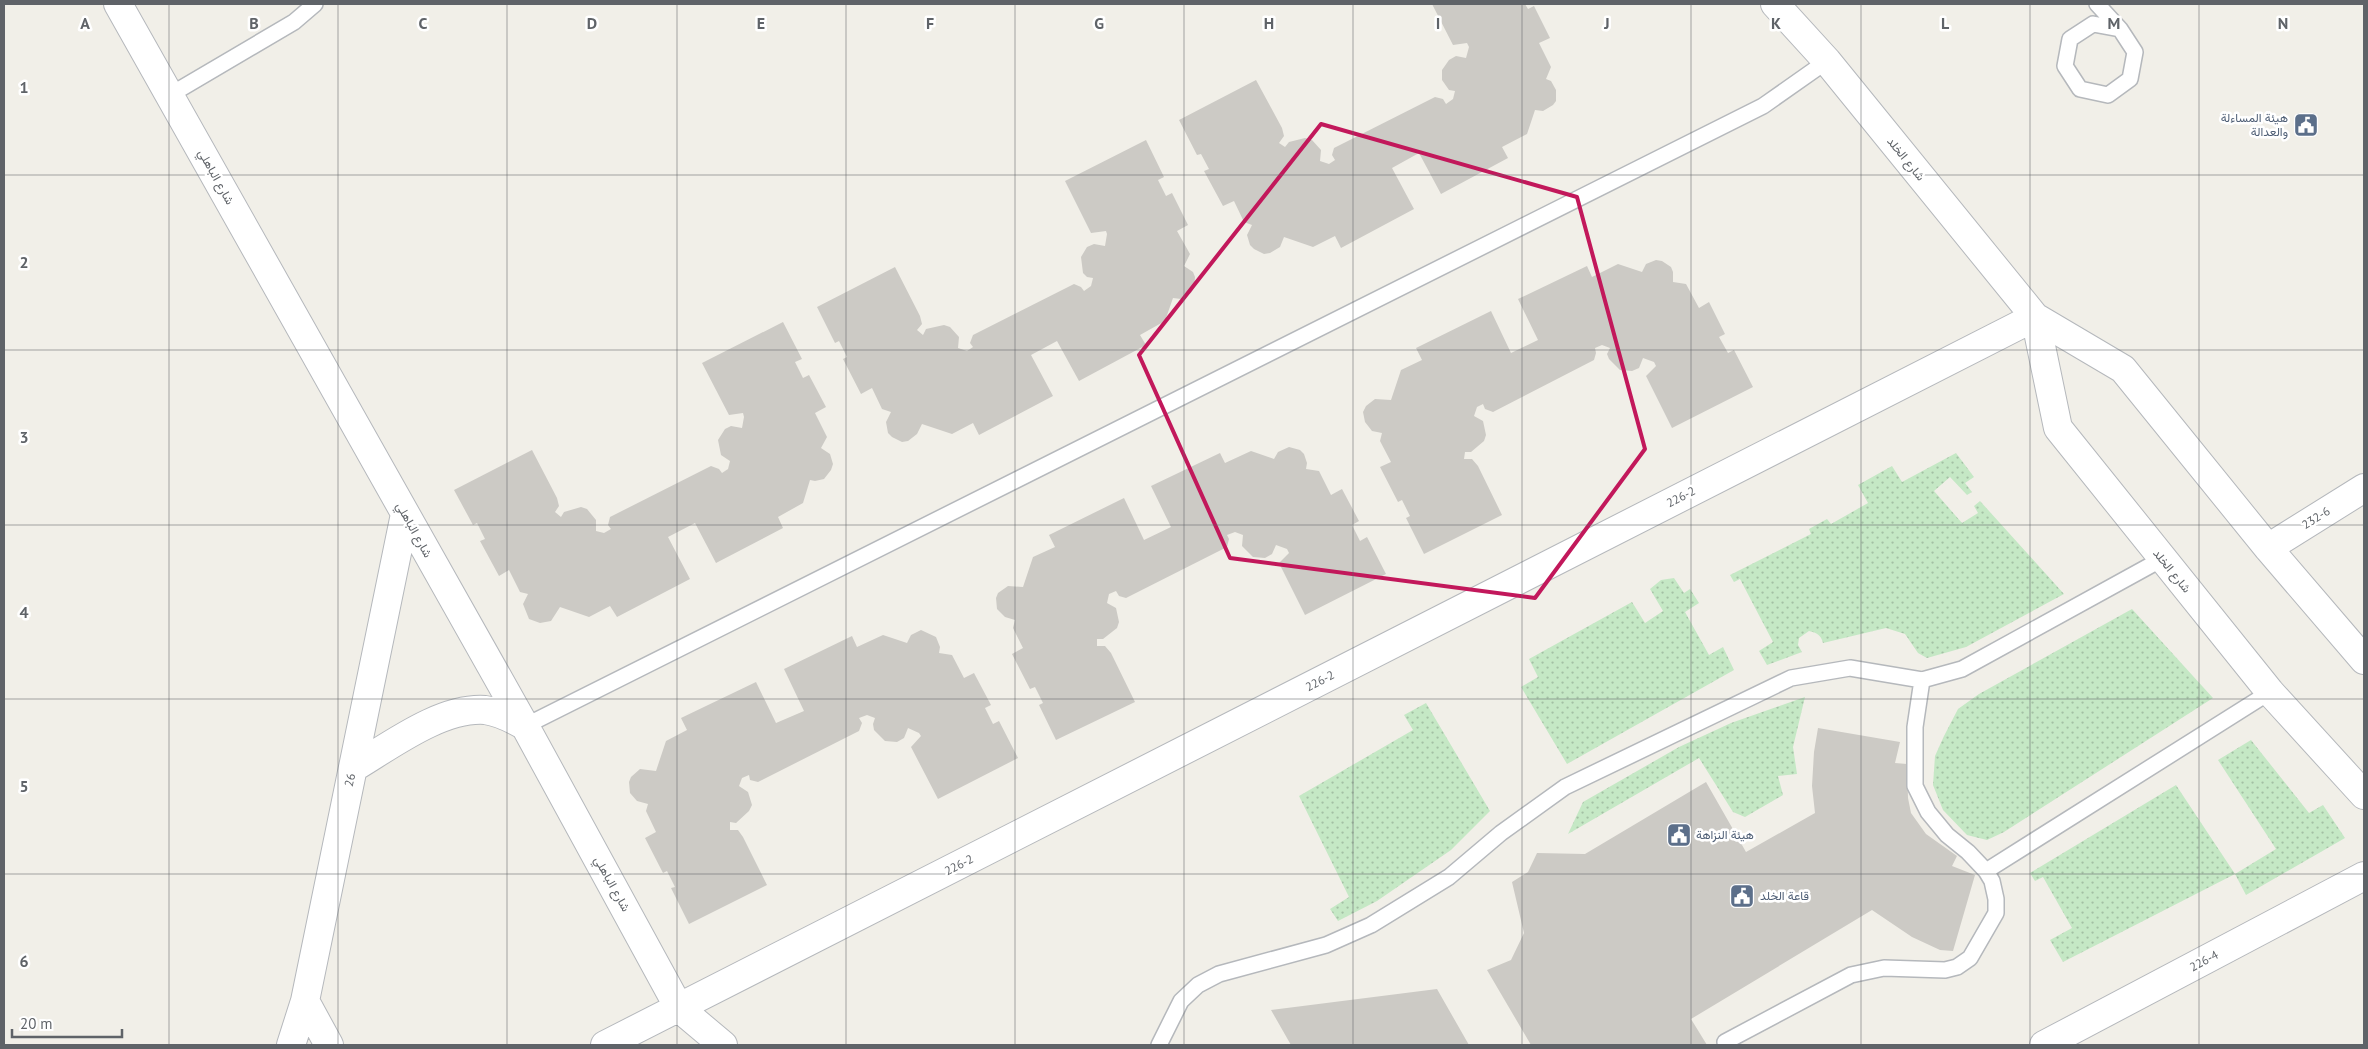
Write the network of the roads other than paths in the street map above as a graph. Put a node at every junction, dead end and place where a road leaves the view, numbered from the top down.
1 (118, 4) edge
2 (315, 4) edge
3 (2097, 4) edge
4 (1782, 6) edge
5 (2120, 29) junction
6 (1827, 61) junction
7 (170, 95) junction
8 (2035, 317) junction
9 (2364, 488) edge
10 (405, 514) junction
11 (2268, 548) junction
12 (2162, 559) junction
13 (2364, 660) edge
14 (1922, 680) junction
15 (2270, 692) junction
16 (525, 726) junction
17 (352, 768) junction
18 (2364, 795) edge
19 (1986, 871) junction
20 (2364, 876) edge
21 (305, 1001) junction
22 (679, 1008) junction
23 (2084, 1036) edge
24 (1725, 1042) dead end
25 (291, 1045) edge
26 (329, 1045) edge
27 (605, 1045) edge
28 (723, 1045) edge
29 (1159, 1045) edge
30 (2044, 1045) edge

1 - 7 street, شارع الباهلي
2 - 7 lane
3 - 5 lane
4 - 6 street, شارع الخلد
5 - 5 lane
6 - 8 street, شارع الخلد
6 - 16 lane
7 - 10 street, شارع الباهلي
8 - 11 street, شارع الخلد
8 - 12 street, شارع الخلد
8 - 22 street, 226-2
9 - 11 street, 232-6
10 - 16 street, شارع الباهلي
10 - 17 street, 26
11 - 13 street, شارع الخلد
12 - 14 lane
12 - 15 street, شارع الخلد
14 - 19 lane
14 - 29 lane
15 - 18 street, شارع الخلد
15 - 19 lane
16 - 17 street
16 - 22 street, شارع الباهلي
17 - 21 street, 26
19 - 24 lane
20 - 23 street, 226-4
21 - 25 street, 26
21 - 26 street
22 - 27 street, 226-2
22 - 28 street, شارع الباهلي
23 - 30 street, 226-4

